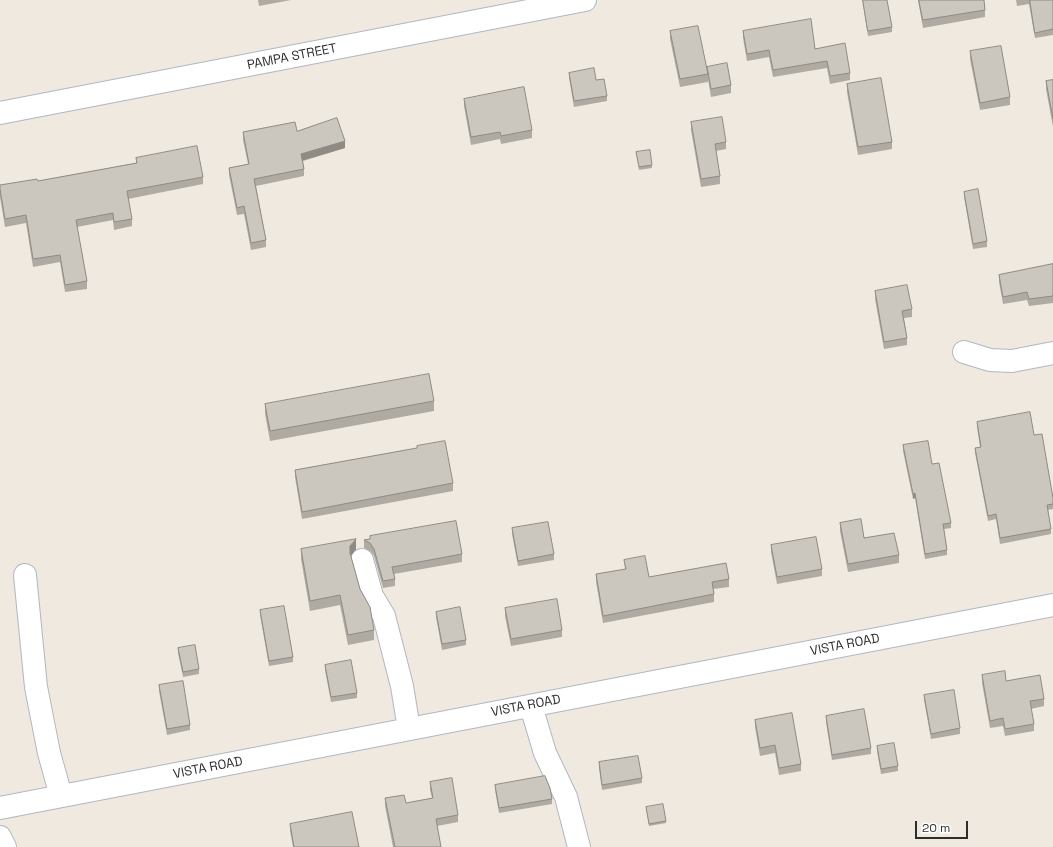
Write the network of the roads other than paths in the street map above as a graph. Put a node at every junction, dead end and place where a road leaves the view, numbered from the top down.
1 (585, 0) edge
2 (0, 113) edge
3 (964, 352) dead end
4 (1053, 353) edge
5 (362, 560) dead end
6 (25, 575) dead end
7 (1053, 605) edge
8 (531, 706) junction
9 (409, 729) junction
10 (61, 796) junction
11 (0, 808) edge
12 (0, 837) edge
13 (5, 847) edge
14 (579, 847) edge

1 - 2 street, PAMPA STREET
3 - 4 street
5 - 9 street
6 - 10 street
7 - 8 street, VISTA ROAD
8 - 9 street, VISTA ROAD
8 - 14 street
9 - 10 street, VISTA ROAD
10 - 11 street, VISTA ROAD
12 - 13 street

